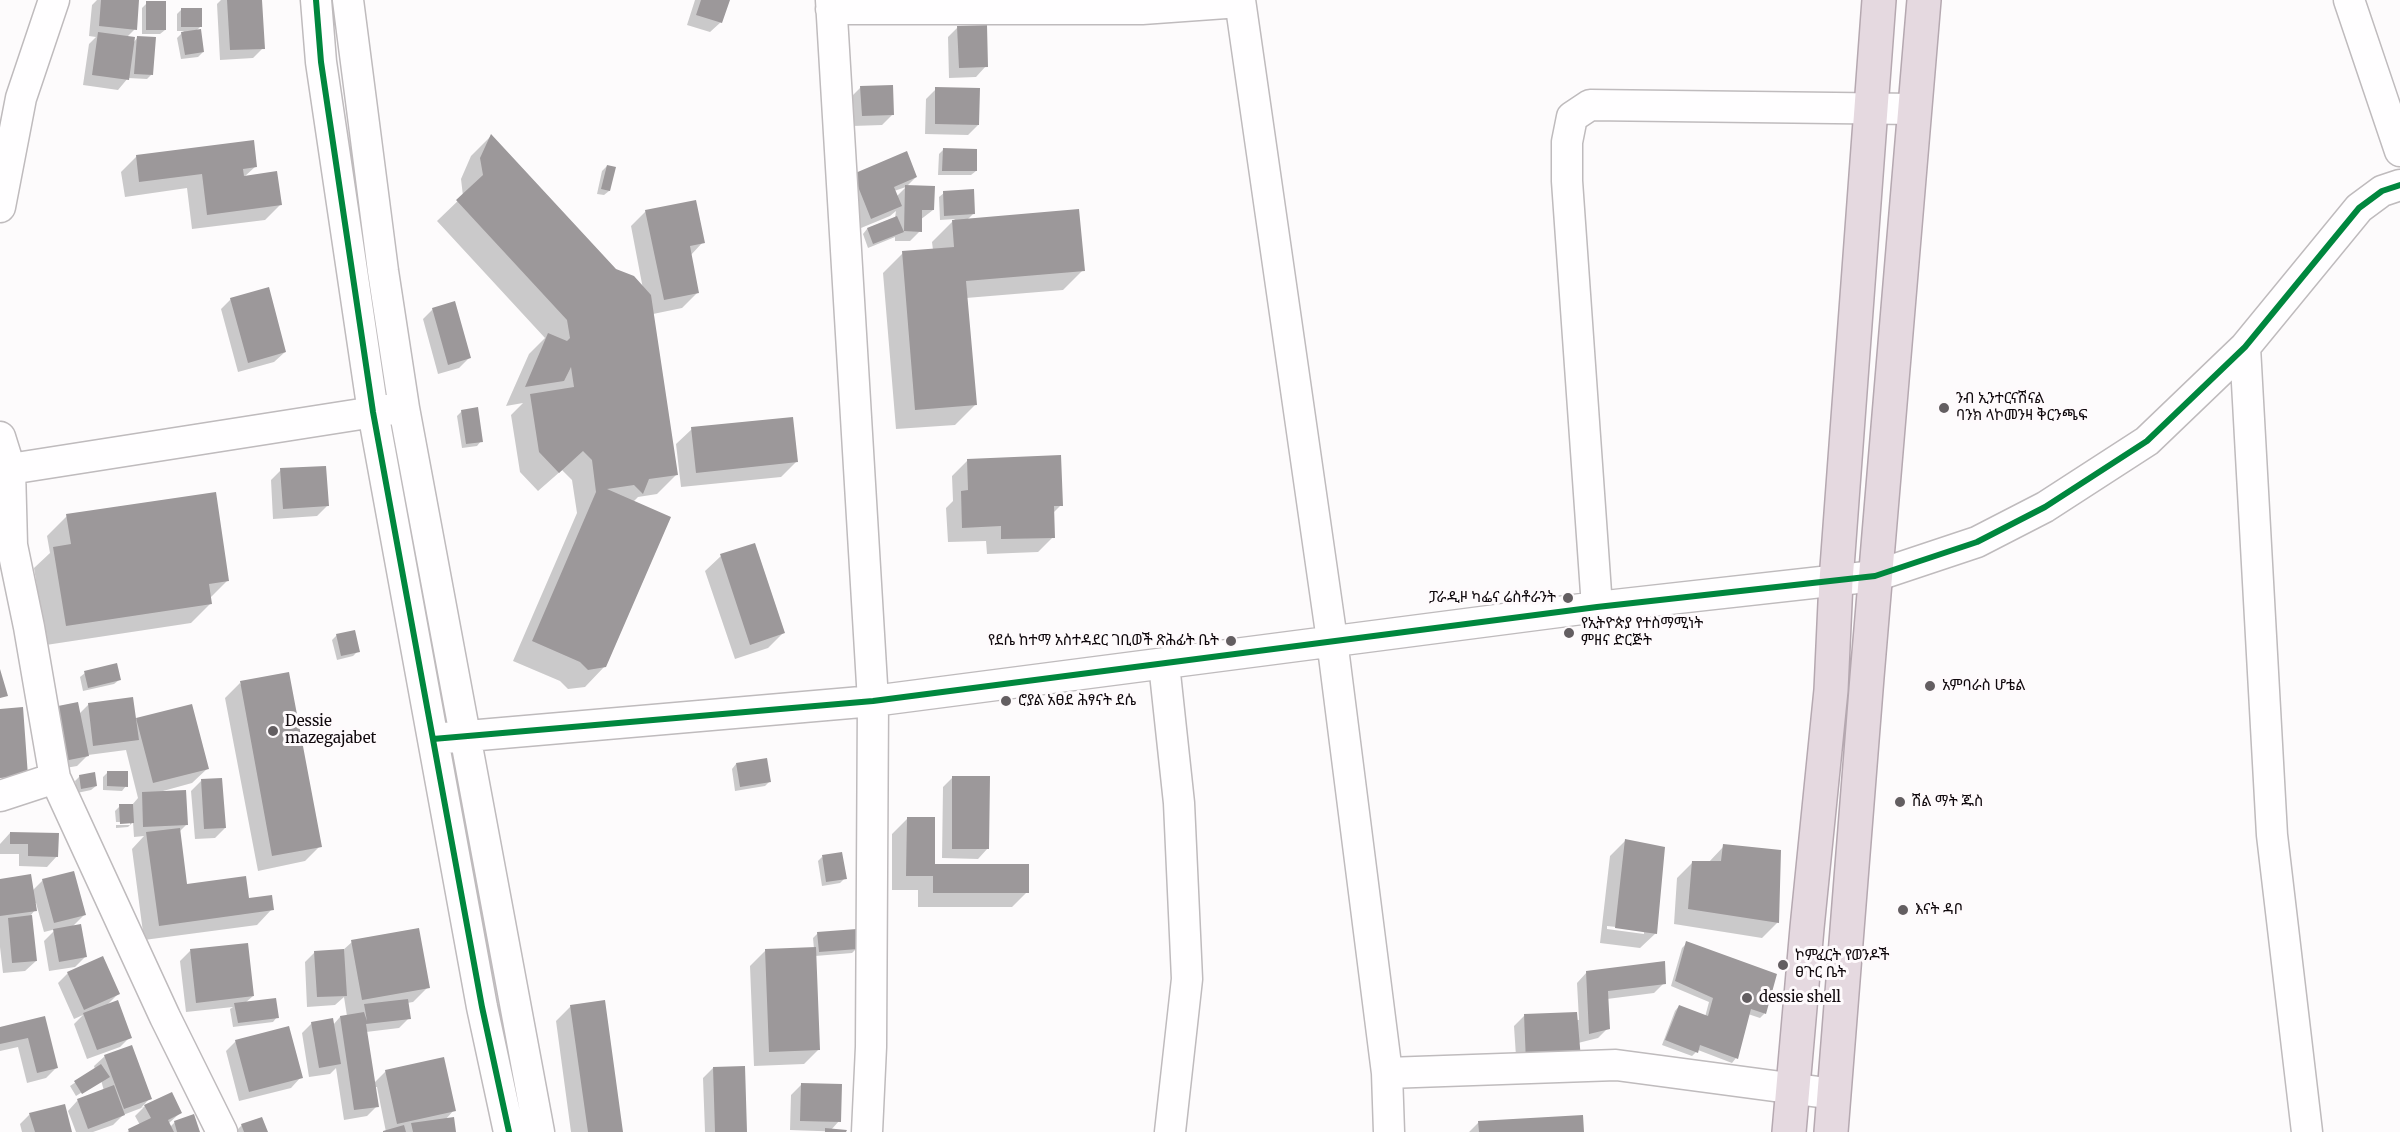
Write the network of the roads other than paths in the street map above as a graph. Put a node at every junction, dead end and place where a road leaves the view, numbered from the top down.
1 (54, 0) edge
2 (316, 0) edge
3 (348, 0) edge
4 (1879, 0) edge
5 (1924, 0) edge
6 (2349, 0) edge
7 (1240, 1) edge
8 (831, 5) edge
9 (1915, 109) junction
10 (1872, 110) junction
11 (2400, 151) edge
12 (2400, 185) edge
13 (0, 207) edge
14 (2245, 347) junction
15 (404, 408) junction
16 (373, 412) junction
17 (0, 437) edge
18 (10, 469) junction
19 (1875, 576) junction
20 (1836, 581) junction
21 (1597, 607) junction
22 (1332, 640) junction
23 (1164, 664) junction
24 (873, 701) junction
25 (465, 735) junction
26 (433, 739) junction
27 (55, 778) junction
28 (0, 796) edge
29 (1807, 928) junction
30 (1847, 932) junction
31 (1387, 1073) junction
32 (1793, 1089) junction
33 (1834, 1094) junction
34 (222, 1132) edge
35 (509, 1132) edge
36 (539, 1132) edge
37 (867, 1132) edge
38 (1170, 1132) edge
39 (1389, 1132) edge
40 (1789, 1132) edge
41 (1831, 1132) edge
42 (2307, 1132) edge

1 - 13 street
2 - 16 street
3 - 15 street
4 - 10 highway
5 - 9 highway
6 - 11 street
7 - 8 street
7 - 22 street
8 - 24 street
9 - 10 street
9 - 19 highway
10 - 20 highway
10 - 21 street
12 - 14 street
14 - 19 street
14 - 42 street
15 - 16 street
15 - 25 street
16 - 18 street
16 - 26 street
17 - 18 street
18 - 27 street
19 - 20 street
19 - 30 highway
20 - 21 street
20 - 29 highway
21 - 22 street
22 - 23 street
22 - 31 street
23 - 24 street
23 - 38 street
24 - 25 street
24 - 37 street
25 - 26 street
25 - 36 street
26 - 35 street
27 - 28 street
27 - 34 street
29 - 30 highway
29 - 32 highway
30 - 33 highway
31 - 32 street
31 - 39 street
32 - 33 street
32 - 40 highway
33 - 41 highway

